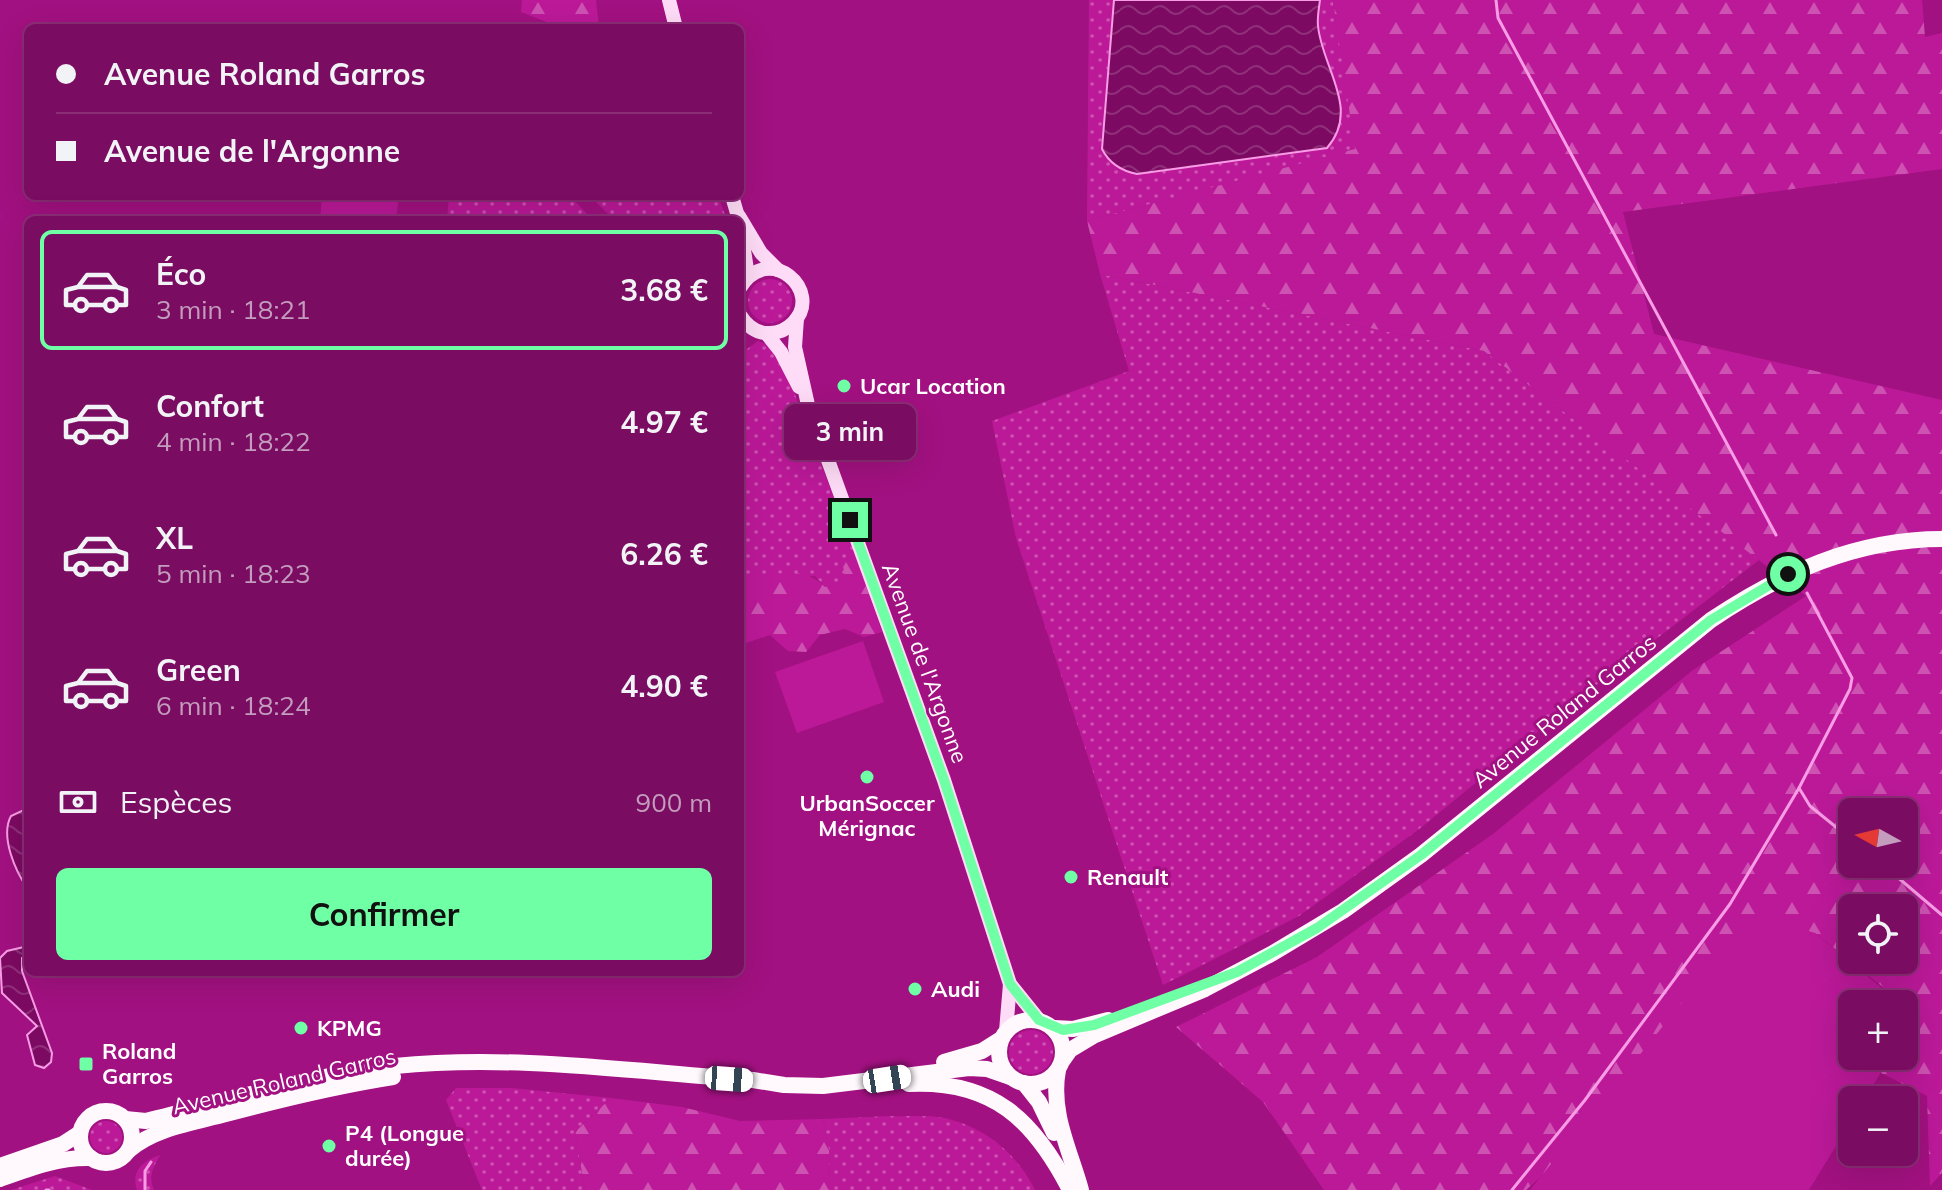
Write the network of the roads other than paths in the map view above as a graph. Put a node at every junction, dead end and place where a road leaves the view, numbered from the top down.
1 (669, 0) edge
2 (675, 24) edge
3 (744, 228) edge
4 (778, 270) junction
5 (744, 282) edge
6 (797, 318) junction
7 (744, 320) edge
8 (766, 333) junction
9 (808, 405) junction
10 (1942, 539) edge
11 (1237, 972) junction
12 (1010, 984) junction
13 (1046, 1024) junction
14 (1004, 1035) junction
15 (453, 1065) junction
16 (1060, 1065) junction
17 (753, 1080) junction
18 (1017, 1080) junction
19 (784, 1085) junction
20 (125, 1119) junction
21 (80, 1133) junction
22 (129, 1150) junction
23 (91, 1158) junction
24 (0, 1166) edge
25 (0, 1179) edge
26 (1072, 1190) edge
27 (1081, 1190) edge

1 - 2 main road
3 - 4 main road
4 - 5 main road
4 - 6 main road, Avenue de l'Argonne
6 - 8 main road
6 - 9 main road, Avenue de l'Argonne
7 - 8 main road
8 - 9 main road, Avenue de l'Argonne
9 - 12 main road, Avenue de l'Argonne
10 - 11 main road, Avenue Roland Garros
11 - 13 main road, Avenue Roland Garros
11 - 16 main road, Avenue Roland Garros
12 - 13 main road
12 - 14 main road
13 - 14 main road
13 - 16 main road
14 - 17 main road, Avenue Roland Garros
14 - 18 main road
15 - 17 main road, Avenue Roland Garros
15 - 20 main road, Avenue Roland Garros
15 - 22 main road, Avenue Roland Garros
16 - 18 main road
16 - 27 main road
17 - 19 main road, Avenue Roland Garros
18 - 19 main road, Avenue Roland Garros
18 - 26 main road
19 - 26 main road
20 - 21 main road
20 - 22 main road
21 - 23 main road
21 - 24 main road
22 - 23 main road
23 - 25 main road

